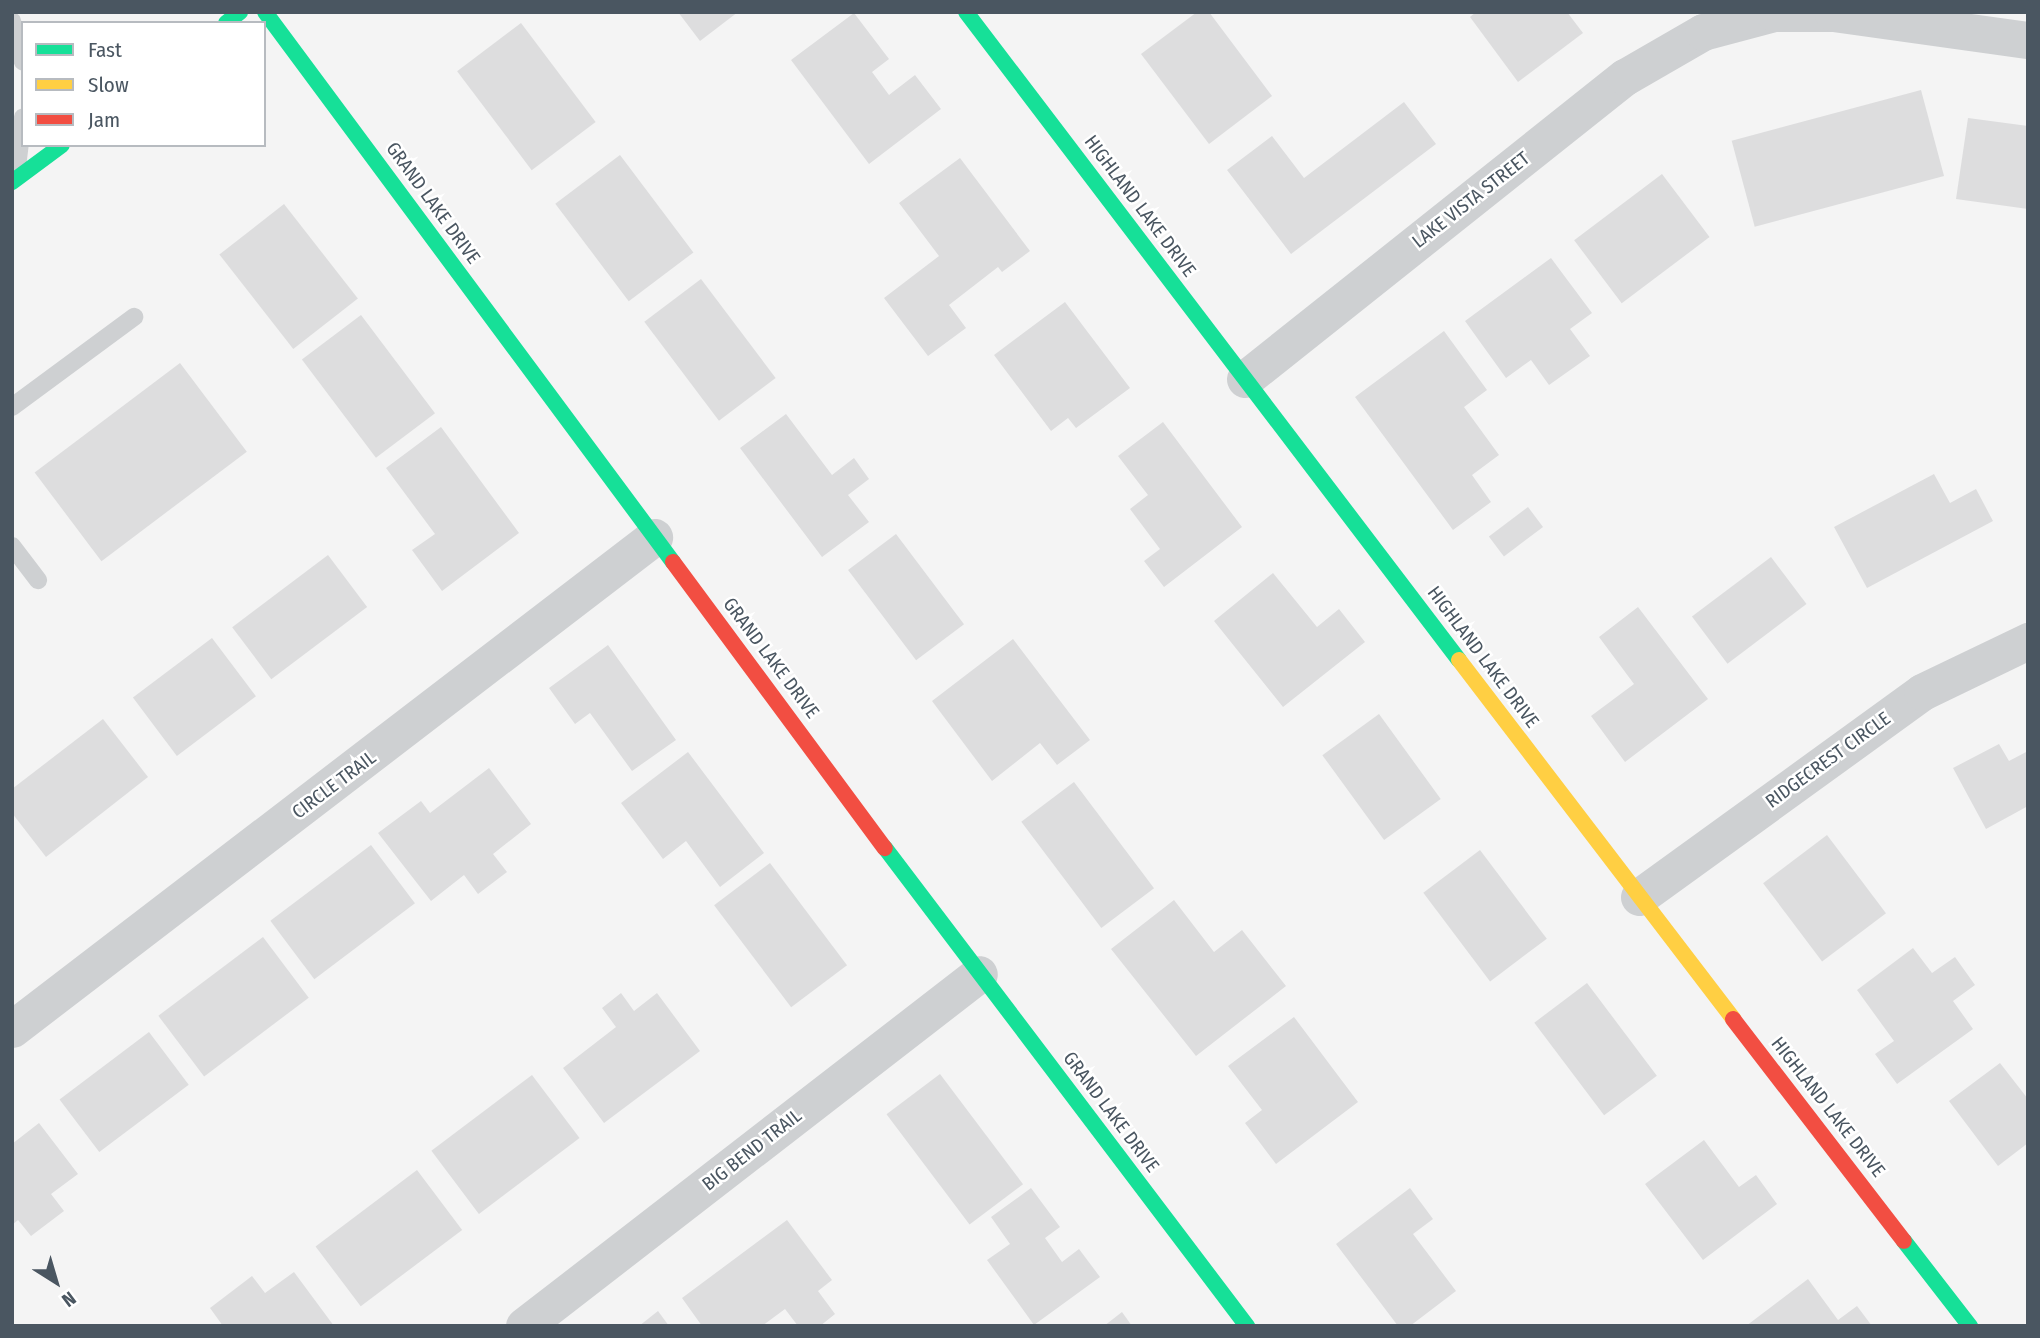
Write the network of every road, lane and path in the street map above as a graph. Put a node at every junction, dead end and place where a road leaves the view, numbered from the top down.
1 (265, 12) edge
2 (966, 12) edge
3 (12, 20) edge
4 (1696, 22) edge
5 (2028, 40) edge
6 (21, 54) edge
7 (21, 131) edge
8 (59, 147) edge
9 (14, 181) edge
10 (134, 317) dead end
11 (1245, 379) junction
12 (12, 407) edge
13 (654, 537) junction
14 (12, 545) edge
15 (38, 580) dead end
16 (2028, 641) edge
17 (1639, 897) junction
18 (979, 974) junction
19 (12, 1029) edge
20 (524, 1326) edge
21 (1247, 1326) edge
22 (1970, 1326) edge

1 - 13 street, GRAND LAKE DRIVE
2 - 11 street, HIGHLAND LAKE DRIVE
3 - 6 lane
4 - 5 street
4 - 11 street, LAKE VISTA STREET
7 - 9 lane
8 - 9 street
10 - 12 lane
11 - 17 street, HIGHLAND LAKE DRIVE
13 - 18 street, GRAND LAKE DRIVE
13 - 19 street, CIRCLE TRAIL
14 - 15 lane
16 - 17 street, RIDGECREST CIRCLE
17 - 22 street, HIGHLAND LAKE DRIVE
18 - 20 street, BIG BEND TRAIL
18 - 21 street, GRAND LAKE DRIVE

